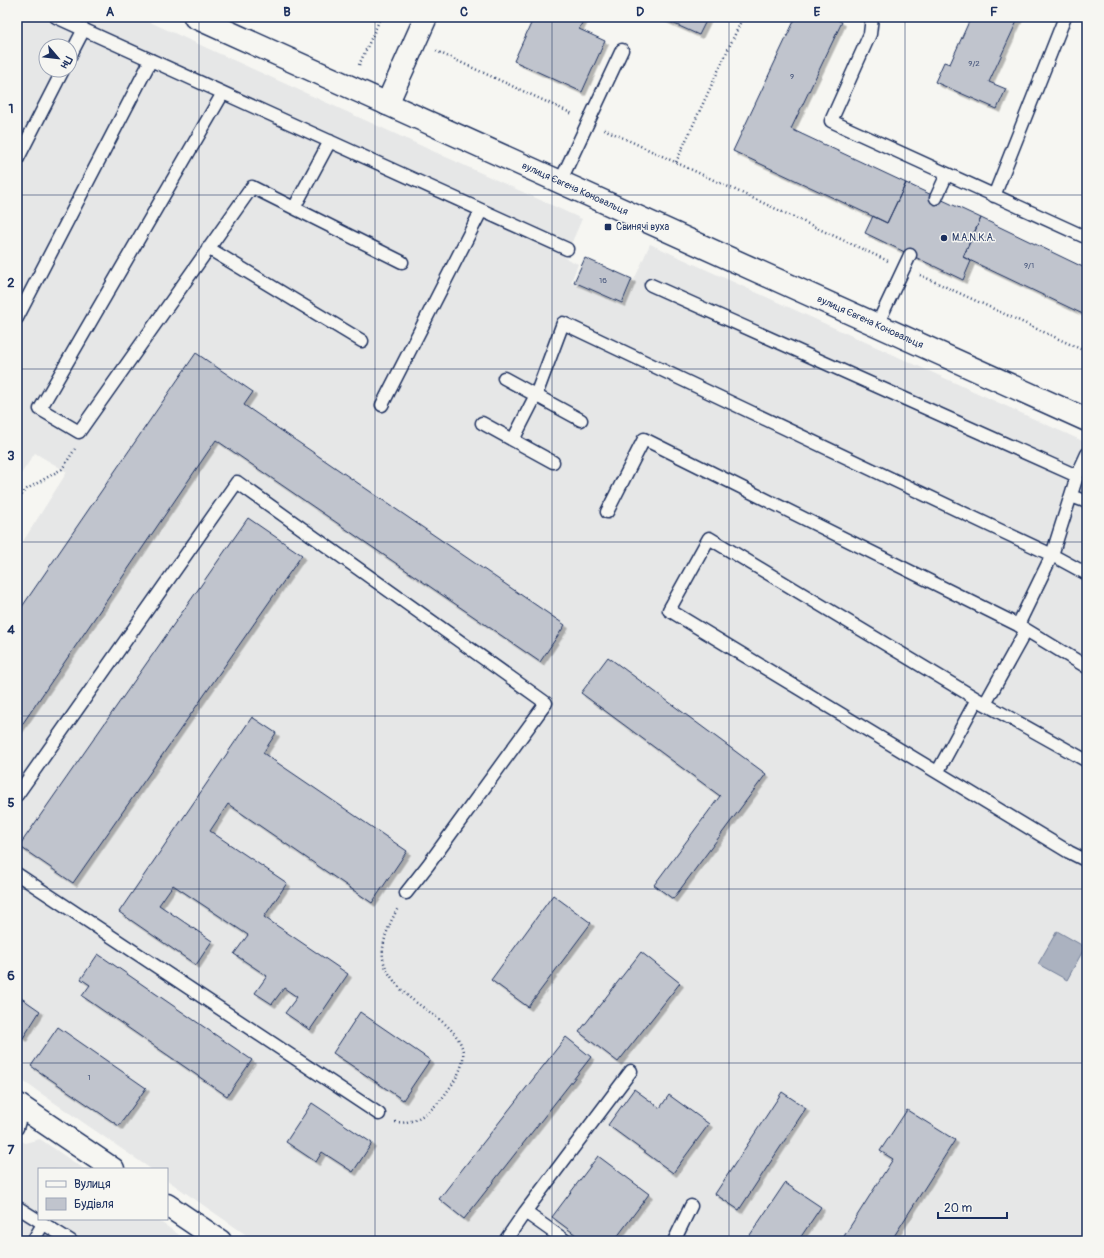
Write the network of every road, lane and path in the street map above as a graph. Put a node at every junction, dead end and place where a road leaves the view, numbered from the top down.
1 (56, 17) edge
2 (195, 17) edge
3 (381, 17) edge
4 (426, 17) edge
5 (744, 17) edge
6 (872, 17) edge
7 (1065, 17) edge
8 (84, 30) junction
9 (78, 41) edge
10 (415, 42) junction
11 (622, 50) dead end
12 (150, 60) junction
13 (59, 78) edge
14 (349, 87) junction
15 (223, 93) junction
16 (387, 104) junction
17 (588, 122) junction
18 (330, 141) junction
19 (17, 160) edge
20 (676, 162) junction
21 (947, 174) junction
22 (560, 182) junction
23 (994, 196) junction
24 (936, 198) dead end
25 (294, 208) junction
26 (481, 210) junction
27 (1083, 236) dead end
28 (208, 248) junction
29 (566, 249) dead end
30 (910, 255) dead end
31 (402, 262) dead end
32 (904, 268) junction
33 (651, 284) dead end
34 (17, 318) edge
35 (877, 325) junction
36 (362, 341) dead end
37 (1087, 352) edge
38 (504, 378) dead end
39 (536, 395) junction
40 (382, 405) dead end
41 (581, 420) dead end
42 (1087, 420) edge
43 (482, 423) dead end
44 (79, 432) junction
45 (513, 440) junction
46 (1087, 454) edge
47 (553, 462) dead end
48 (1078, 476) junction
49 (1071, 496) junction
50 (17, 502) edge
51 (1087, 502) edge
52 (607, 512) dead end
53 (1052, 555) junction
54 (1087, 574) edge
55 (1022, 628) junction
56 (1087, 667) edge
57 (981, 702) junction
58 (1087, 761) edge
59 (938, 771) junction
60 (17, 795) edge
61 (1087, 861) edge
62 (17, 874) edge
63 (406, 893) joint
64 (631, 1071) dead end
65 (19, 1114) edge
66 (379, 1114) joint
67 (111, 1168) edge
68 (168, 1206) edge
69 (691, 1206) dead end
70 (17, 1207) edge
71 (525, 1212) junction
72 (43, 1224) junction
73 (33, 1241) edge
74 (71, 1241) edge
75 (220, 1241) edge
76 (506, 1241) edge
77 (566, 1241) edge
78 (674, 1241) edge

1 - 8 lane
2 - 14 street, вулиця Євгена Коновальця
3 - 14 path
4 - 10 street
5 - 20 path
6 - 21 lane
7 - 23 lane
8 - 9 lane
8 - 12 lane
10 - 16 street
10 - 17 path
11 - 17 lane
12 - 15 lane
12 - 34 lane
13 - 19 lane
14 - 16 street, вулиця Євгена Коновальця
15 - 18 lane
15 - 44 lane
16 - 22 street, вулиця Євгена Коновальця
17 - 20 path
17 - 22 lane
18 - 25 lane
18 - 26 lane
20 - 32 path
21 - 23 lane
21 - 24 lane
22 - 35 street, вулиця Євгена Коновальця
23 - 27 lane
25 - 28 lane
25 - 31 lane
26 - 29 lane
26 - 40 lane
28 - 36 lane
28 - 44 lane
30 - 32 lane
32 - 35 lane
32 - 37 path
33 - 48 lane
35 - 42 street, вулиця Євгена Коновальця
38 - 39 lane
39 - 41 lane
39 - 45 lane
39 - 53 lane
43 - 45 lane
44 - 50 path
45 - 47 lane
46 - 48 lane
48 - 49 lane
49 - 51 lane
49 - 53 lane
52 - 55 lane
53 - 54 lane
53 - 55 lane
55 - 56 lane
55 - 57 lane
57 - 58 lane
57 - 59 lane
57 - 59 lane
59 - 61 lane
60 - 63 lane
62 - 66 lane
63 - 66 path
64 - 71 lane
65 - 67 street
68 - 75 street
69 - 78 lane
70 - 72 lane
71 - 76 lane
71 - 77 lane
72 - 73 lane
72 - 74 lane

